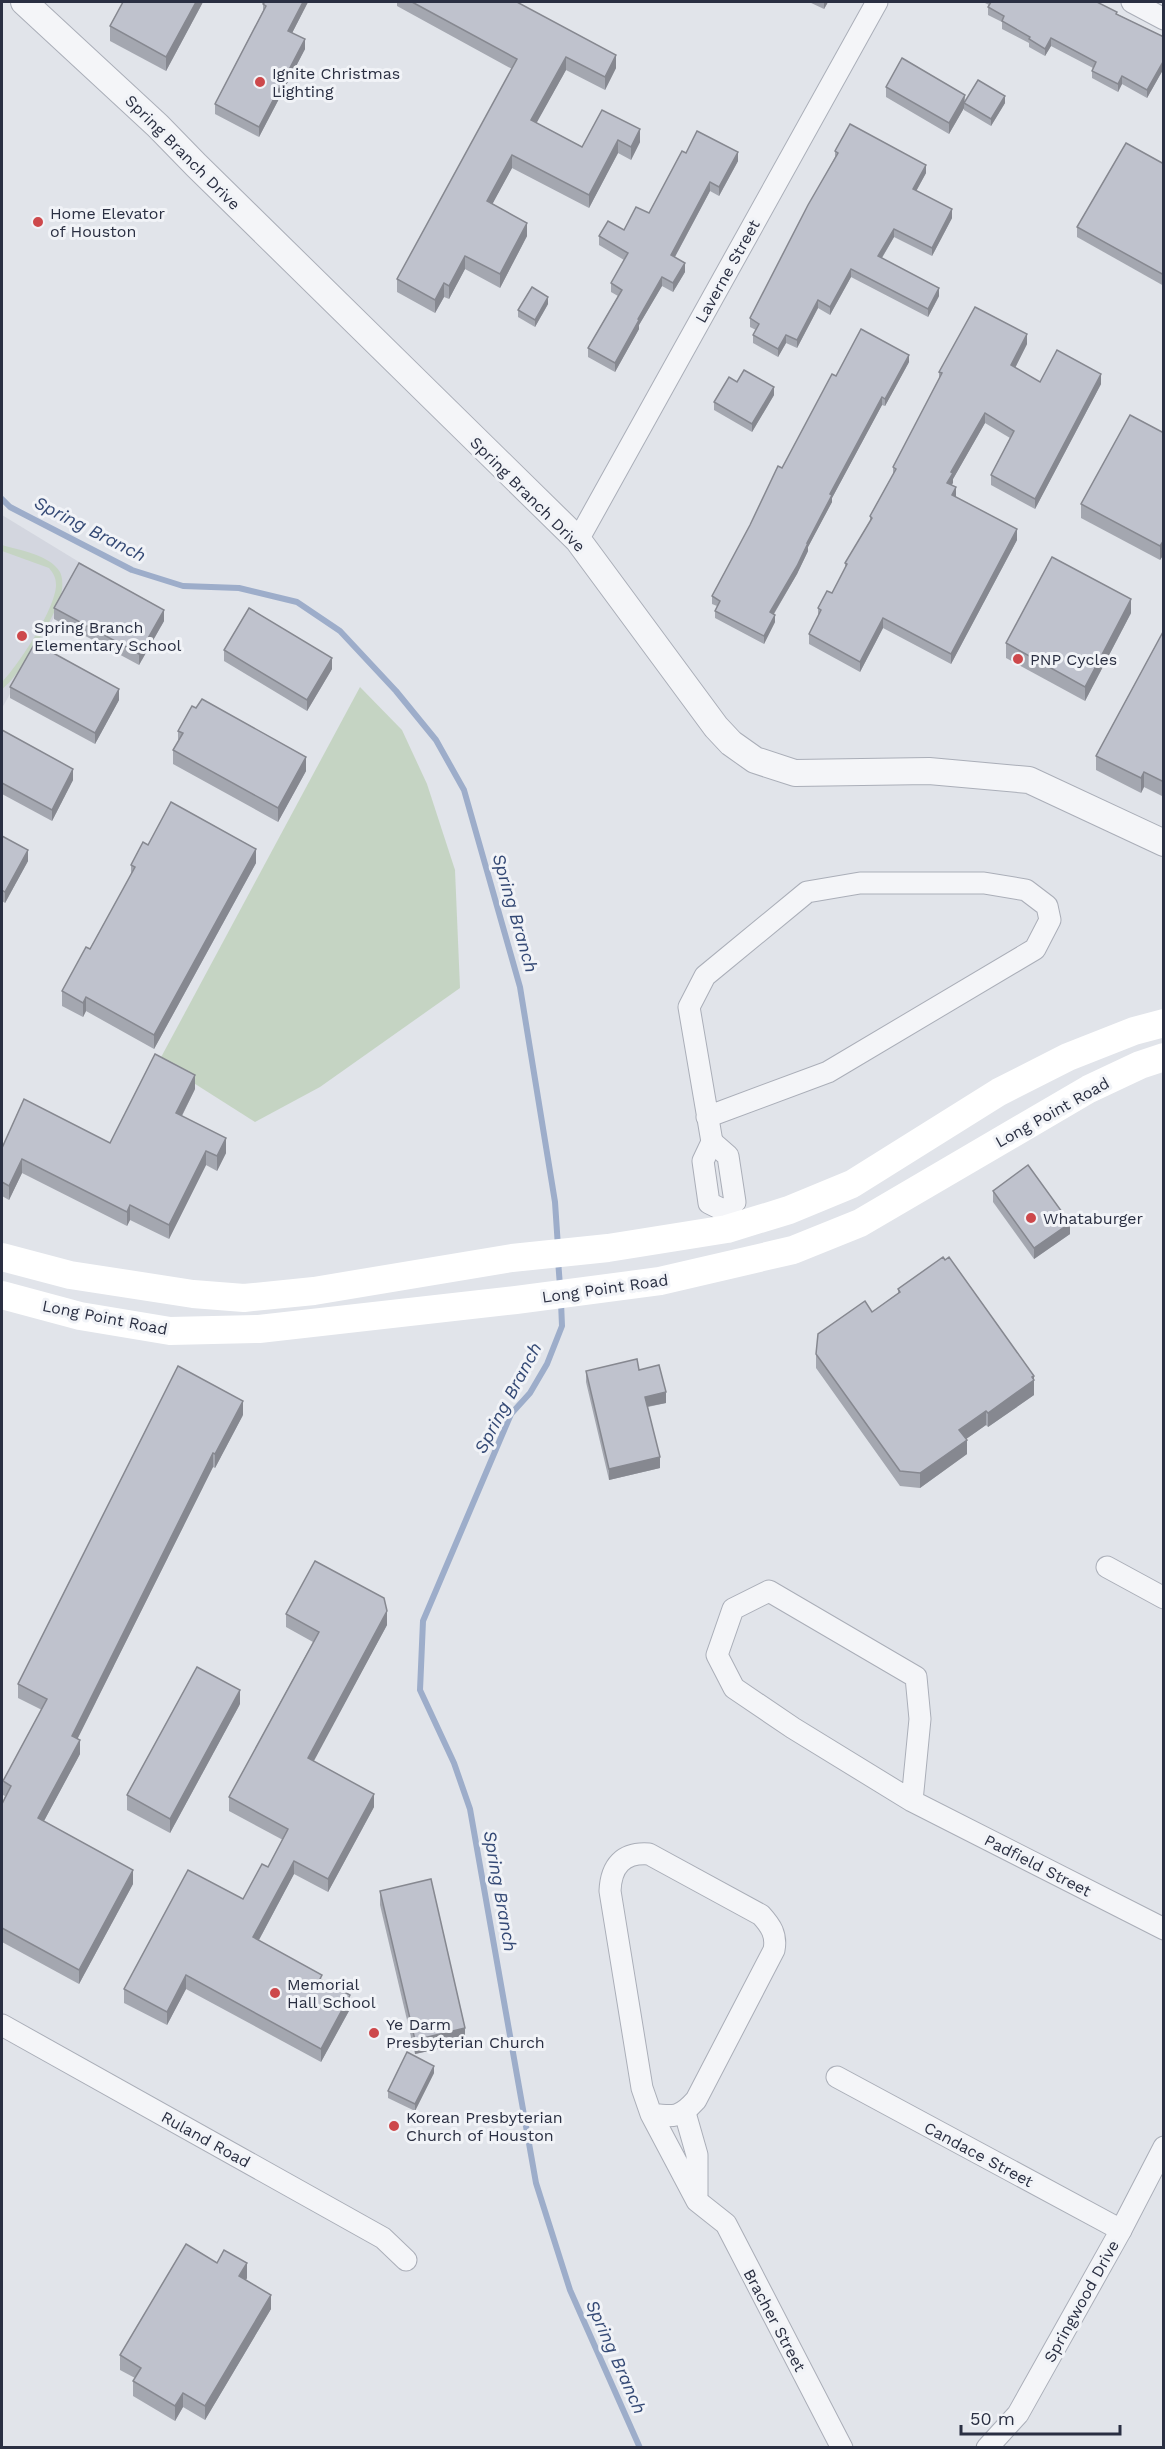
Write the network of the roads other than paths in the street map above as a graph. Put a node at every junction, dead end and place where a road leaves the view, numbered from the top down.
1 (24, 2) edge
2 (877, 2) edge
3 (1132, 2) edge
4 (1164, 19) edge
5 (578, 540) junction
6 (1164, 843) edge
7 (1164, 1023) edge
8 (1164, 1057) edge
9 (707, 1117) junction
10 (726, 1220) junction
11 (2, 1257) edge
12 (741, 1263) junction
13 (2, 1295) edge
14 (1107, 1568) dead end
15 (1164, 1598) edge
16 (912, 1801) junction
17 (1164, 1929) edge
18 (2, 2025) edge
19 (837, 2077) dead end
20 (685, 2113) junction
21 (651, 2114) junction
22 (1164, 2147) edge
23 (697, 2201) junction
24 (1120, 2230) junction
25 (406, 2260) dead end
26 (842, 2448) edge
27 (987, 2448) edge

1 - 5 street, Spring Branch Drive
2 - 5 street, Laverne Street
3 - 4 street
5 - 6 street, Spring Branch Drive
7 - 10 main road
8 - 12 main road, Long Point Road
9 - 9 street
9 - 10 street
10 - 11 main road
10 - 12 main road
12 - 13 main road, Long Point Road
14 - 15 street
16 - 16 street, Padfield Street
16 - 17 street, Padfield Street
18 - 25 street, Ruland Road
19 - 24 street, Candace Street
20 - 21 street
20 - 21 street
20 - 23 street
21 - 23 street
22 - 24 street, Springwood Drive
23 - 26 street, Bracher Street
24 - 27 street, Springwood Drive

